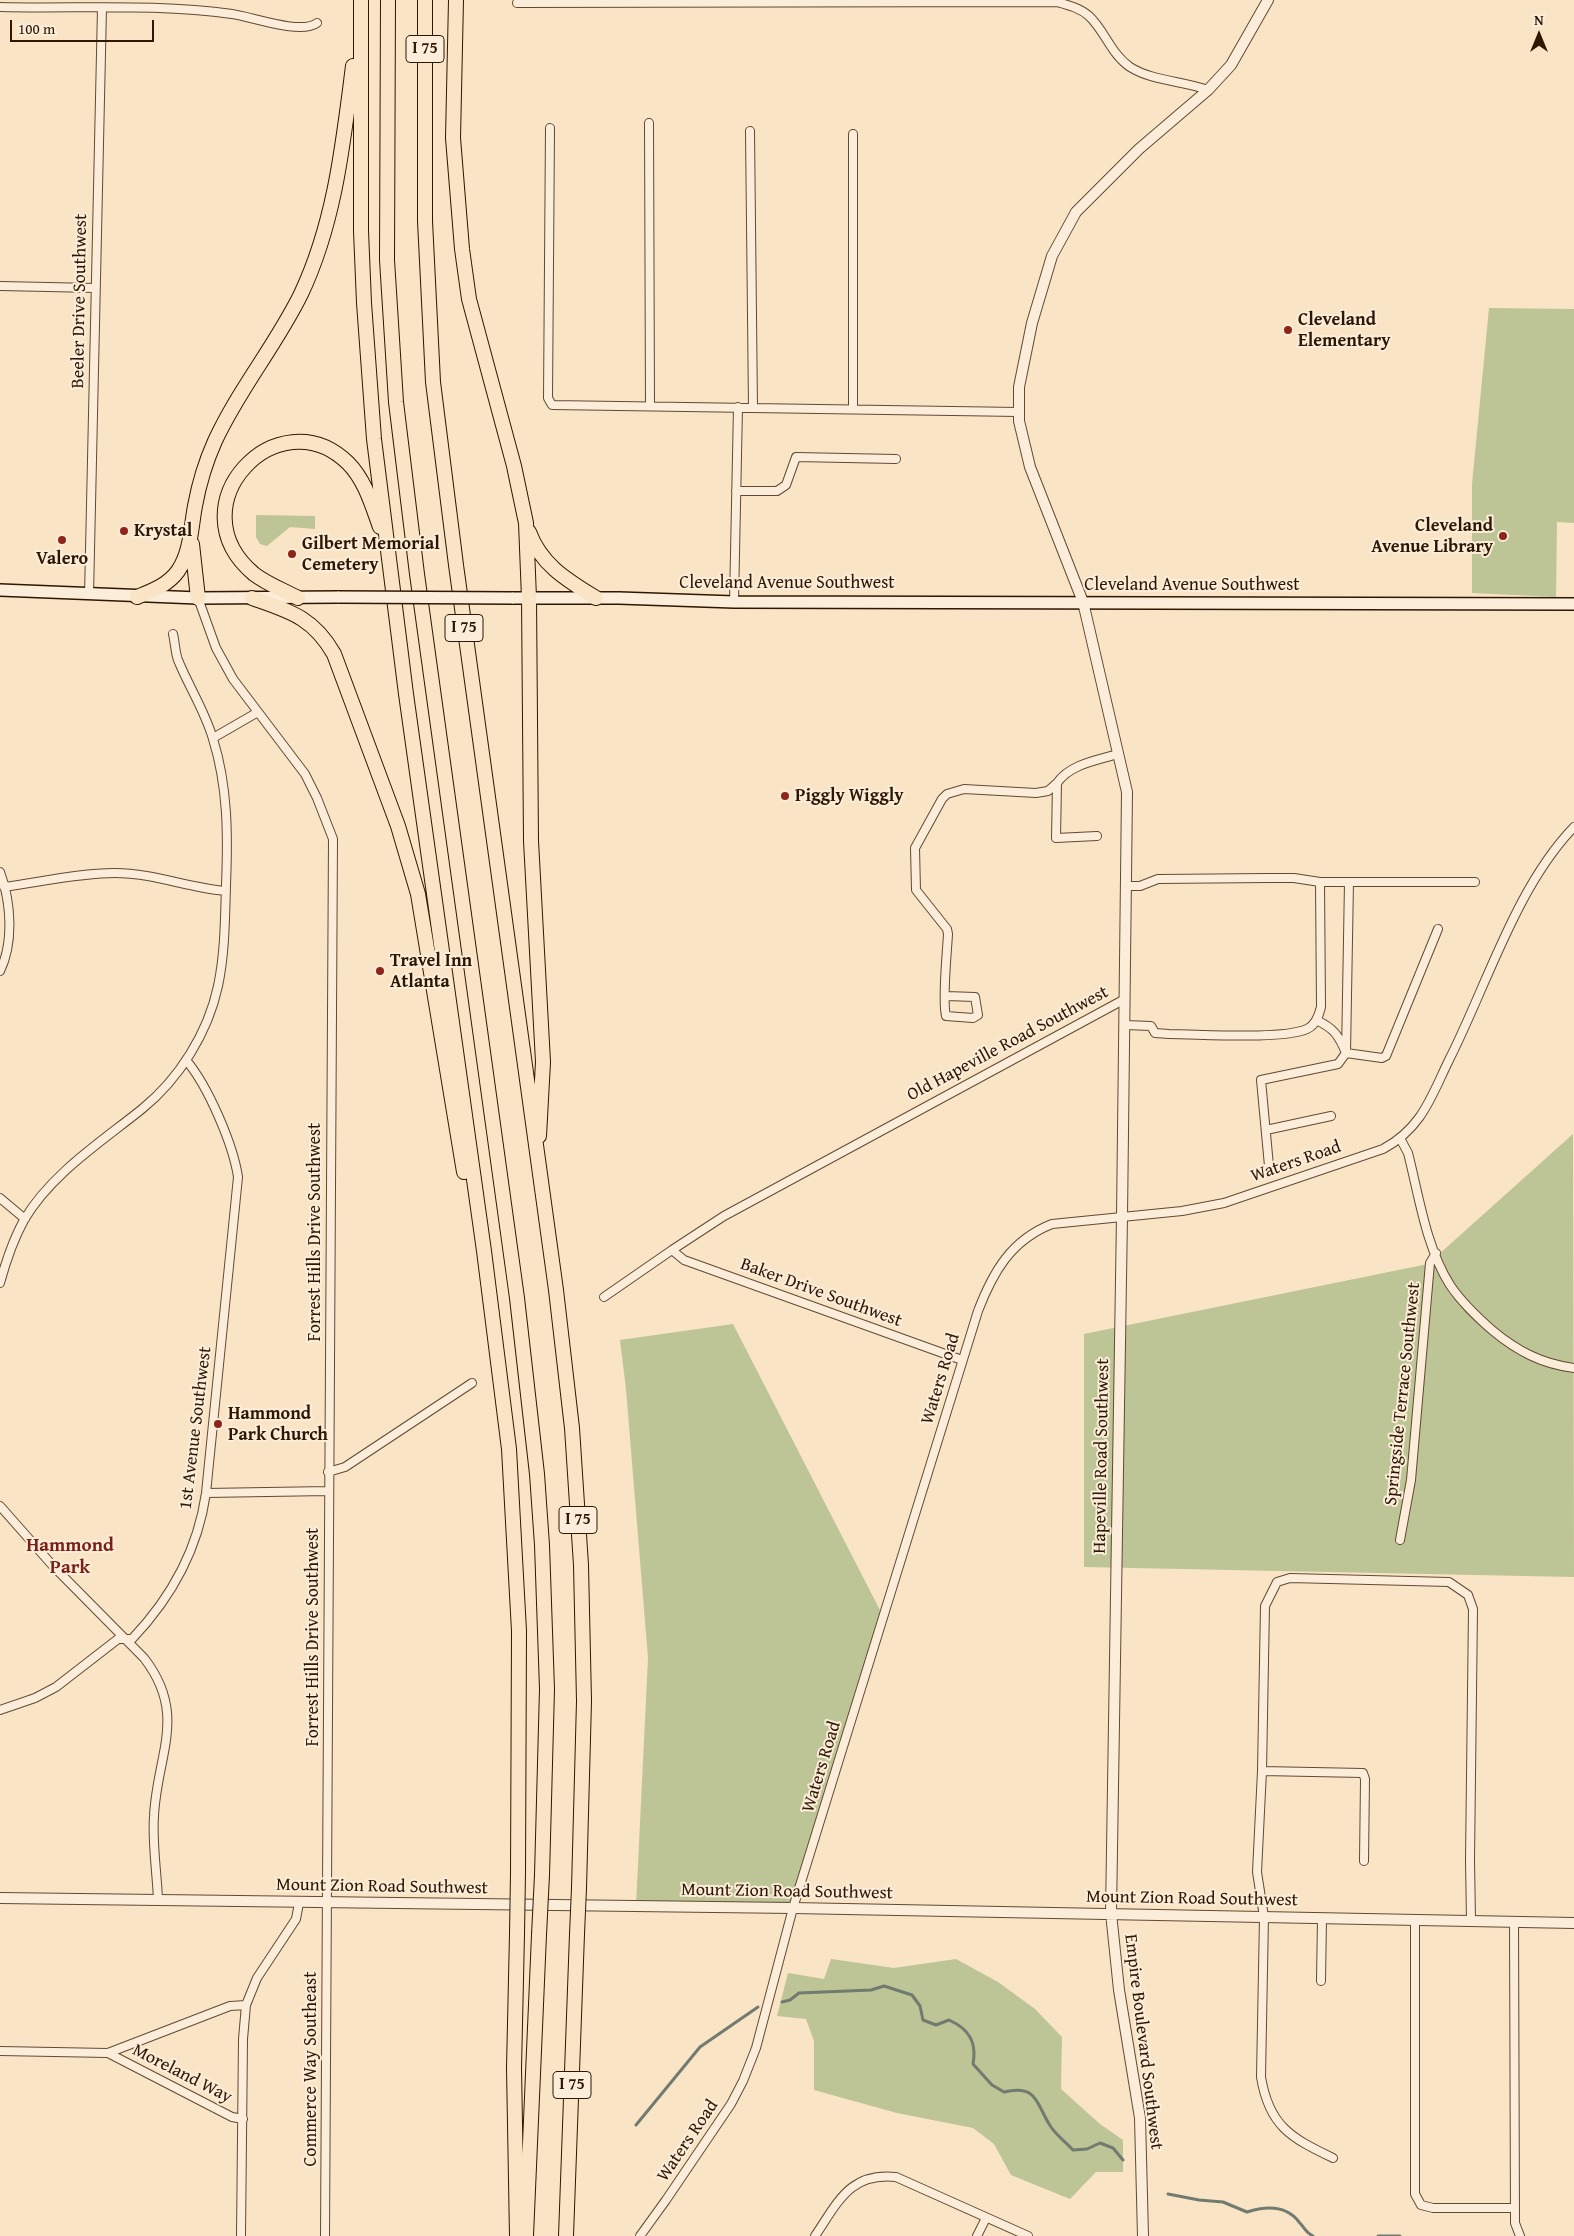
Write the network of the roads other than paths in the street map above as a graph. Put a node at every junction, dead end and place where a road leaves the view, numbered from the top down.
1 (388, 0) edge
2 (425, 0) edge
3 (432, 0) edge
4 (456, 0) edge
5 (1268, 0) edge
6 (517, 4) dead end
7 (360, 6) edge
8 (0, 7) edge
9 (102, 8) junction
10 (317, 23) dead end
11 (1208, 90) junction
12 (425, 98) junction
13 (649, 123) dead end
14 (550, 128) dead end
15 (750, 131) dead end
16 (853, 134) dead end
17 (0, 286) edge
18 (95, 288) junction
19 (650, 406) junction
20 (738, 408) junction
21 (753, 408) junction
22 (854, 409) junction
23 (1018, 412) junction
24 (896, 459) dead end
25 (736, 491) junction
26 (526, 523) junction
27 (191, 531) junction
28 (388, 550) junction
29 (0, 590) edge
30 (89, 594) junction
31 (137, 597) junction
32 (198, 598) junction
33 (252, 598) junction
34 (298, 598) junction
35 (529, 598) junction
36 (596, 598) junction
37 (734, 602) junction
38 (1083, 602) junction
39 (1574, 604) edge
40 (173, 634) dead end
41 (258, 712) junction
42 (213, 738) junction
43 (1118, 754) junction
44 (1057, 783) junction
45 (1574, 827) edge
46 (1097, 836) dead end
47 (0, 872) edge
48 (1320, 882) junction
49 (1348, 882) junction
50 (1475, 882) dead end
51 (1126, 886) junction
52 (4, 887) junction
53 (226, 891) junction
54 (1438, 929) dead end
55 (0, 971) edge
56 (946, 996) junction
57 (1125, 999) junction
58 (1316, 1020) junction
59 (1125, 1025) junction
60 (1346, 1053) junction
61 (186, 1060) junction
62 (1331, 1116) dead end
63 (1266, 1130) junction
64 (1401, 1140) junction
65 (537, 1155) junction
66 (1269, 1166) dead end
67 (0, 1198) edge
68 (1122, 1216) junction
69 (25, 1219) junction
70 (672, 1250) junction
71 (484, 1251) junction
72 (1436, 1253) junction
73 (0, 1283) edge
74 (604, 1297) dead end
75 (962, 1360) junction
76 (1574, 1368) edge
77 (472, 1383) dead end
78 (328, 1472) junction
79 (328, 1491) junction
80 (206, 1493) junction
81 (0, 1506) edge
82 (1400, 1540) dead end
83 (125, 1639) junction
84 (0, 1710) edge
85 (1262, 1772) junction
86 (1364, 1861) dead end
87 (0, 1898) edge
88 (158, 1900) junction
89 (299, 1903) junction
90 (327, 1903) junction
91 (794, 1908) junction
92 (1111, 1913) junction
93 (1264, 1917) junction
94 (1322, 1919) junction
95 (1415, 1920) junction
96 (1471, 1920) junction
97 (1514, 1921) junction
98 (1574, 1923) edge
99 (1321, 1981) dead end
100 (246, 2005) junction
101 (0, 2051) edge
102 (108, 2053) junction
103 (243, 2119) junction
104 (1333, 2158) dead end
105 (1515, 2208) junction
106 (986, 2218) junction
107 (241, 2236) edge
108 (325, 2236) edge
109 (517, 2236) edge
110 (526, 2236) edge
111 (566, 2236) edge
112 (640, 2236) edge
113 (815, 2236) edge
114 (977, 2236) edge
115 (1028, 2236) edge
116 (1143, 2236) edge
117 (1520, 2236) edge

1 - 110 highway, I 75, bridge
2 - 12 highway, I 75
3 - 12 highway
4 - 26 highway
5 - 11 street, Old Hapeville Road Southwest
6 - 11 street
7 - 27 highway
7 - 28 highway
8 - 9 street
9 - 10 street
9 - 18 street, Beeler Drive Southwest
11 - 23 street, Old Hapeville Road Southwest
12 - 65 highway, I 75
13 - 19 street
14 - 19 street
15 - 21 street
16 - 22 street
17 - 18 street
18 - 30 street, Beeler Drive Southwest
19 - 20 street
20 - 21 street
20 - 25 street
21 - 22 street
22 - 23 street
23 - 38 street, Old Hapeville Road Southwest
24 - 25 street
25 - 37 street
26 - 35 highway
26 - 36 highway
27 - 31 highway
27 - 32 highway
28 - 34 highway
28 - 71 highway
29 - 30 main road, Cleveland Avenue Southwest
30 - 31 main road, Cleveland Avenue Southwest
31 - 32 main road, Cleveland Avenue Southwest
32 - 33 main road, Cleveland Avenue Southwest
32 - 41 street, Forrest Hills Drive Southwest
33 - 34 main road, Cleveland Avenue Southwest
33 - 71 highway
34 - 35 main road, Cleveland Avenue Southwest, bridge
35 - 36 main road, Cleveland Avenue Southwest
35 - 65 highway
36 - 37 main road, Cleveland Avenue Southwest
37 - 38 main road, Cleveland Avenue Southwest
38 - 39 main road, Cleveland Avenue Southwest
38 - 43 street, Old Hapeville Road Southwest
40 - 42 street
41 - 42 street
41 - 78 street, Forrest Hills Drive Southwest
42 - 53 street
43 - 44 street
43 - 51 street, Old Hapeville Road Southwest
44 - 46 street
44 - 56 street
45 - 64 street, Waters Road
47 - 52 street
48 - 49 street
48 - 51 street
48 - 58 street
49 - 50 street
49 - 60 street
51 - 57 street, Old Hapeville Road Southwest
52 - 53 street
52 - 55 street
53 - 61 street
54 - 60 street
56 - 56 street
57 - 59 street, Hapeville Road Southwest
57 - 70 street, Old Hapeville Road Southwest
58 - 59 street
58 - 60 street
59 - 68 street, Hapeville Road Southwest
60 - 63 street
61 - 69 street
61 - 80 street, 1st Avenue Southwest
62 - 63 street
63 - 66 street
64 - 68 street, Waters Road
64 - 72 street
65 - 111 highway, I 75, bridge
67 - 69 street
68 - 75 street, Waters Road
68 - 92 street, Hapeville Road Southwest
69 - 73 street
70 - 74 street, Old Hapeville Road Southwest
70 - 75 street, Baker Drive Southwest
71 - 109 highway, bridge
72 - 76 street
72 - 82 street, Springside Terrace Southwest
75 - 91 street, Waters Road
77 - 78 street
78 - 79 street, Forrest Hills Drive Southwest
79 - 80 street
79 - 90 street, Forrest Hills Drive Southwest
80 - 83 street, 1st Avenue Southwest
81 - 83 street
83 - 84 street, 1st Avenue Southwest
83 - 88 street
85 - 86 street
85 - 93 street
85 - 96 street
87 - 88 street, Mount Zion Road Southwest
88 - 89 street, Mount Zion Road Southwest
89 - 90 street, Mount Zion Road Southwest
89 - 100 street
90 - 91 street, Mount Zion Road Southwest
90 - 108 street, Commerce Way Southeast
91 - 92 street, Mount Zion Road Southwest
91 - 112 street, Waters Road
92 - 93 street, Mount Zion Road Southwest
92 - 116 street, Empire Boulevard Southwest
93 - 94 street, Mount Zion Road Southwest
93 - 104 street
94 - 95 street, Mount Zion Road Southwest
94 - 99 street
95 - 96 street, Mount Zion Road Southwest
95 - 105 street
96 - 97 street, Mount Zion Road Southwest
97 - 98 street, Mount Zion Road Southwest
97 - 105 street
100 - 102 street, Moreland Way
100 - 103 street
101 - 102 street, Moreland Way
102 - 103 street, Moreland Way
103 - 107 street
105 - 117 street
106 - 113 street
106 - 114 street
106 - 115 street

